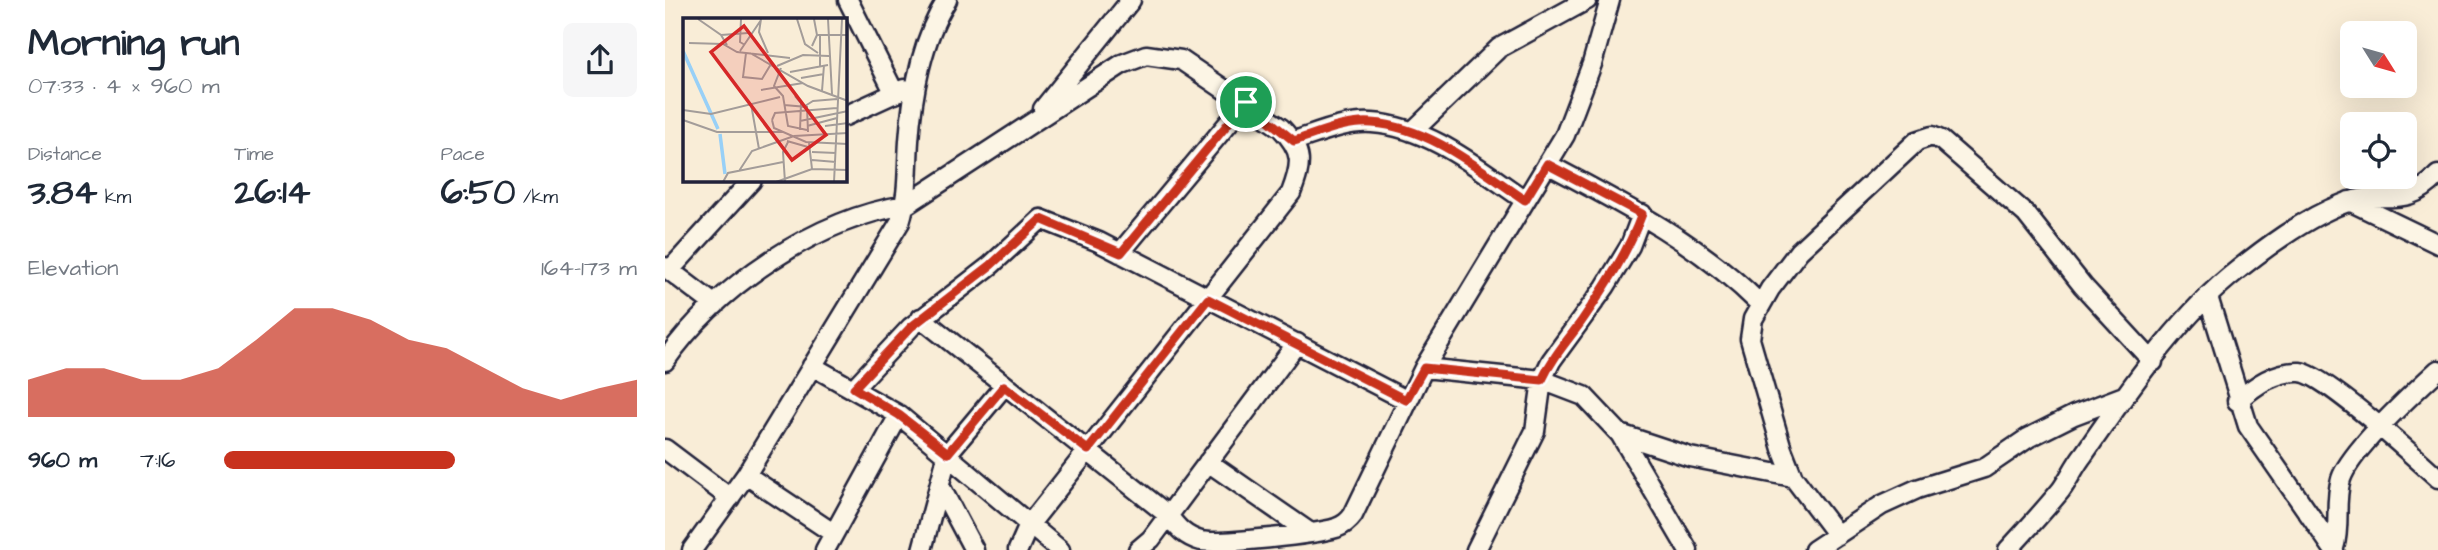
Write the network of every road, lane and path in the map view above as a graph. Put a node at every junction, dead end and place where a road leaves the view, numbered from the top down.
1 (848, 0) edge
2 (947, 0) edge
3 (1131, 0) edge
4 (1609, 0) edge
5 (1573, 3) edge
6 (917, 83) junction
7 (895, 94) junction
8 (1246, 102) junction
9 (847, 115) edge
10 (1034, 121) junction
11 (1412, 132) junction
12 (1294, 141) junction
13 (1547, 164) junction
14 (2438, 175) edge
15 (750, 182) edge
16 (1525, 200) junction
17 (2349, 201) junction
18 (905, 205) junction
19 (1642, 214) junction
20 (2438, 244) edge
21 (1121, 253) junction
22 (667, 269) edge
23 (2208, 297) junction
24 (1208, 299) junction
25 (1760, 304) junction
26 (715, 305) junction
27 (921, 318) junction
28 (1297, 343) junction
29 (665, 361) edge
30 (2153, 362) junction
31 (813, 366) junction
32 (1424, 368) junction
33 (2438, 370) edge
34 (1542, 380) junction
35 (1004, 386) junction
36 (854, 388) junction
37 (2125, 397) junction
38 (1406, 400) junction
39 (2237, 401) junction
40 (899, 415) junction
41 (2381, 426) junction
42 (1620, 434) junction
43 (665, 449) edge
44 (1088, 450) junction
45 (948, 453) junction
46 (1208, 462) junction
47 (746, 475) junction
48 (1793, 477) junction
49 (2438, 478) edge
50 (940, 486) junction
51 (730, 498) junction
52 (1168, 515) junction
53 (1029, 525) junction
54 (1309, 532) junction
55 (833, 533) junction
56 (1837, 535) junction
57 (2334, 549) edge
58 (692, 550) edge
59 (825, 550) edge
60 (922, 550) edge
61 (974, 550) edge
62 (1018, 550) edge
63 (1060, 550) edge
64 (1138, 550) edge
65 (1476, 550) edge
66 (1688, 550) edge
67 (1814, 550) edge
68 (2008, 550) edge

1 - 7 street
2 - 6 street
3 - 10 street
4 - 13 street
5 - 11 street
6 - 7 street
6 - 18 street
7 - 9 street
8 - 10 street
8 - 12 street
8 - 21 street
10 - 18 street
11 - 12 street
11 - 16 street
12 - 24 street
13 - 16 street
13 - 19 street
14 - 17 street
15 - 22 street
16 - 32 street
17 - 20 street
17 - 23 street
18 - 26 street
18 - 31 street
19 - 25 street
19 - 34 street
21 - 24 street
21 - 27 street
22 - 26 street
23 - 30 street
23 - 39 street
24 - 28 street
24 - 44 street
25 - 30 street
25 - 48 street
26 - 29 street
27 - 35 street
27 - 36 street
28 - 38 street
28 - 46 street
30 - 37 street
31 - 36 street
31 - 47 street
32 - 34 street
32 - 38 street
33 - 41 street
34 - 42 street
34 - 65 street
35 - 44 street
35 - 45 street
36 - 40 street
37 - 56 street
37 - 68 street
38 - 54 street
39 - 41 street
39 - 57 street
40 - 45 street
40 - 55 street
41 - 49 street
41 - 57 street
42 - 48 street
42 - 66 street
43 - 51 street
44 - 52 street
44 - 53 street
45 - 50 street
45 - 53 street
46 - 52 street
46 - 54 street
47 - 51 street
47 - 55 street
48 - 56 street
50 - 60 street
50 - 61 street
51 - 58 street
52 - 54 street
52 - 64 street
53 - 62 street
53 - 63 street
55 - 59 street
56 - 67 street

